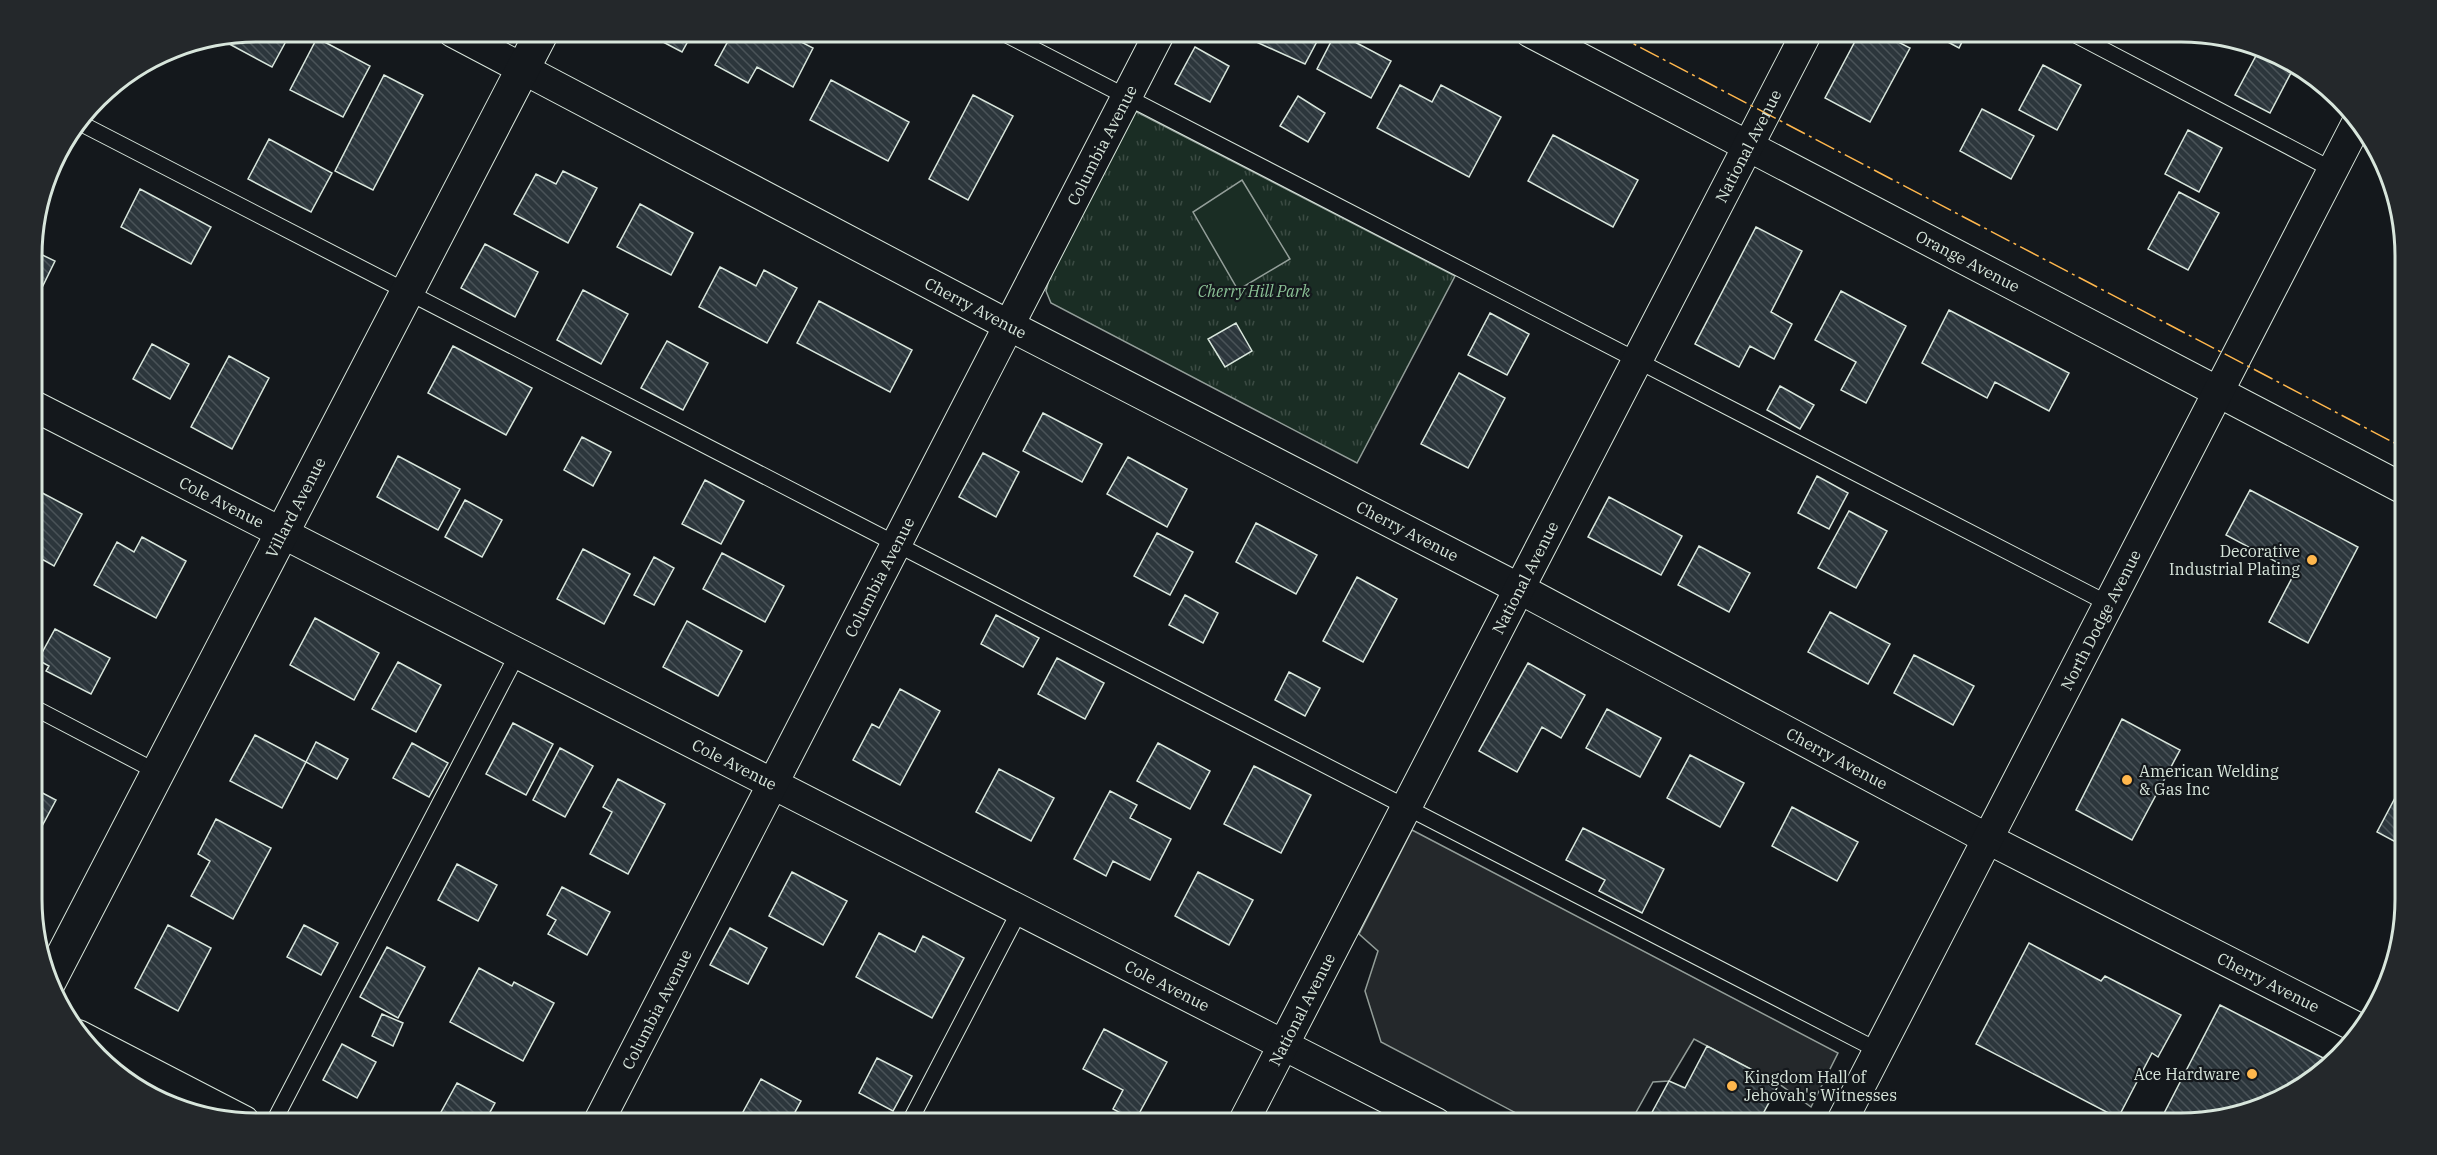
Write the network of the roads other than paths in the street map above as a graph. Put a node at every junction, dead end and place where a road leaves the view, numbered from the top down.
1 (473, 42) edge
2 (537, 42) edge
3 (1020, 42) edge
4 (1155, 42) edge
5 (1549, 42) edge
6 (1802, 42) edge
7 (2089, 42) edge
8 (523, 67) junction
9 (1126, 98) junction
10 (86, 126) edge
11 (2354, 130) edge
12 (1748, 145) junction
13 (2333, 170) junction
14 (408, 291) junction
15 (1010, 326) junction
16 (1637, 361) junction
17 (2217, 393) junction
18 (42, 410) edge
19 (2395, 484) edge
20 (282, 533) junction
21 (897, 544) junction
22 (1520, 588) junction
23 (2109, 604) junction
24 (518, 653) junction
25 (42, 712) edge
26 (159, 772) junction
27 (773, 783) junction
28 (1407, 806) junction
29 (1988, 839) junction
30 (1020, 910) junction
31 (54, 972) edge
32 (2353, 1026) edge
33 (1284, 1045) junction
34 (103, 1048) edge
35 (1879, 1051) junction
36 (223, 1110) edge
37 (279, 1113) edge
38 (603, 1113) edge
39 (914, 1113) edge
40 (1248, 1113) edge
41 (1417, 1113) edge
42 (1847, 1113) edge

1 - 8 street, Cherry Avenue
2 - 8 street, Villard Avenue
3 - 9 lane
4 - 9 street, Columbia Avenue
5 - 12 street, Orange Avenue
6 - 12 street, National Avenue
7 - 13 lane
8 - 14 street, Villard Avenue
8 - 15 street, Cherry Avenue
9 - 15 street, Columbia Avenue
9 - 16 lane
10 - 14 lane
11 - 13 street, North Dodge Avenue
12 - 16 street, National Avenue
12 - 17 street, Orange Avenue
13 - 17 street, North Dodge Avenue
14 - 20 street, Villard Avenue
14 - 21 lane
15 - 21 street, Columbia Avenue
15 - 22 street, Cherry Avenue
16 - 22 street, National Avenue
16 - 23 lane
17 - 19 street, Orange Avenue
17 - 23 street, North Dodge Avenue
18 - 20 street, Cole Avenue
20 - 24 street, Cole Avenue
20 - 26 street, Villard Avenue
21 - 27 street, Columbia Avenue
21 - 28 lane
22 - 28 street, National Avenue
22 - 29 street, Cherry Avenue
23 - 29 street, North Dodge Avenue
24 - 27 street, Cole Avenue
24 - 37 lane
25 - 26 lane
26 - 31 street, Villard Avenue
27 - 30 street, Cole Avenue
27 - 38 street, Columbia Avenue
28 - 33 street, National Avenue
28 - 35 lane
29 - 32 street, Cherry Avenue
29 - 35 street, North Dodge Avenue
30 - 33 street, Cole Avenue
30 - 39 lane
33 - 40 street, National Avenue
33 - 41 street, Cole Avenue
34 - 36 street
35 - 42 street, North Dodge Avenue

